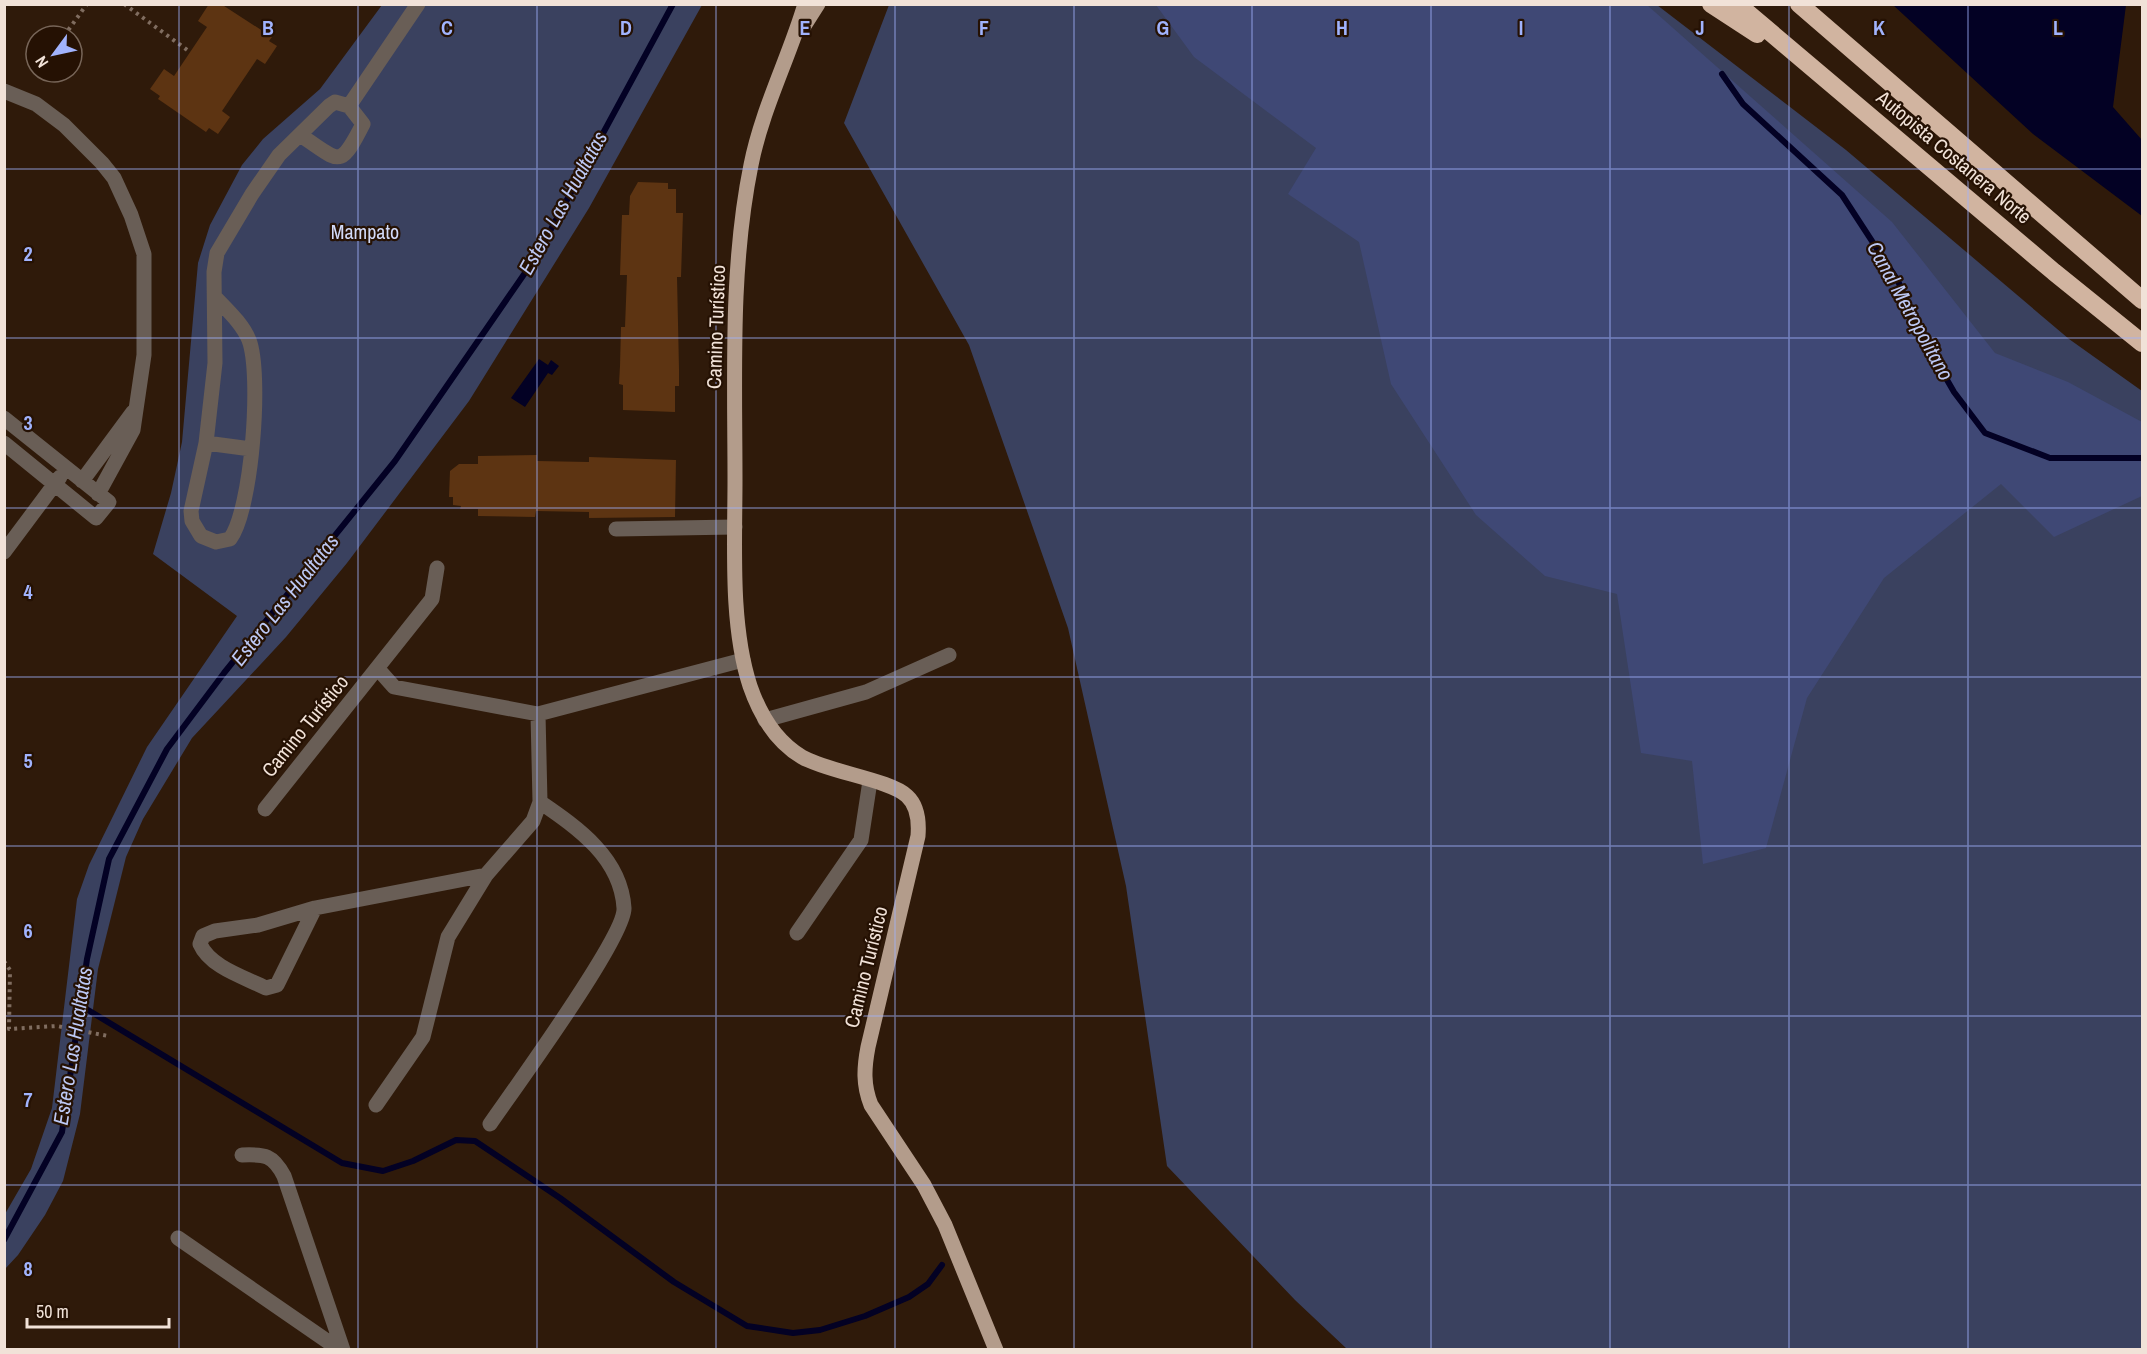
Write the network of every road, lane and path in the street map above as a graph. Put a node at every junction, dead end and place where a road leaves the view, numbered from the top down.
1 (87, 4) edge
2 (123, 4) edge
3 (418, 4) edge
4 (805, 4) edge
5 (818, 4) edge
6 (1711, 4) edge
7 (1737, 4) edge
8 (1799, 4) edge
9 (1809, 4) edge
10 (73, 24) edge
11 (793, 44) junction
12 (1848, 46) junction
13 (190, 52) dead end
14 (1821, 74) junction
15 (4, 91) edge
16 (349, 106) junction
17 (300, 135) junction
18 (214, 297) junction
19 (2142, 300) edge
20 (2142, 343) edge
21 (135, 410) junction
22 (4, 418) edge
23 (4, 443) edge
24 (206, 443) junction
25 (251, 449) junction
26 (66, 468) junction
27 (82, 481) junction
28 (54, 484) junction
29 (98, 494) junction
30 (735, 527) junction
31 (616, 529) dead end
32 (4, 552) edge
33 (437, 568) dead end
34 (949, 655) dead end
35 (743, 660) junction
36 (378, 669) junction
37 (538, 714) junction
38 (765, 720) junction
39 (870, 781) junction
40 (540, 802) junction
41 (265, 809) dead end
42 (486, 875) junction
43 (315, 908) junction
44 (797, 933) dead end
45 (4, 961) edge
46 (108, 1036) dead end
47 (376, 1105) dead end
48 (490, 1124) dead end
49 (242, 1155) dead end
50 (178, 1238) dead end
51 (995, 1348) edge
52 (342, 1350) edge

1 - 10 path
2 - 13 path
3 - 16 street
4 - 11 main road, Camino Turístico
5 - 11 main road
6 - 14 highway
7 - 14 highway, Autopista Costanera Norte
8 - 12 highway, Autopista Costanera Norte
9 - 12 highway
11 - 30 main road, Camino Turístico
12 - 19 highway, Autopista Costanera Norte
14 - 20 highway, Autopista Costanera Norte
15 - 21 street
16 - 17 street
16 - 17 street
17 - 18 street
18 - 24 street
18 - 25 street
21 - 27 street
21 - 29 street
22 - 26 street
23 - 28 street
24 - 25 street
24 - 25 street
26 - 27 street
26 - 28 street
27 - 29 street
28 - 29 street
28 - 32 street
30 - 31 street
30 - 35 main road, Camino Turístico
33 - 36 street, Camino Turístico
34 - 38 street
35 - 37 street
35 - 38 main road, Camino Turístico
36 - 37 street
36 - 41 street, Camino Turístico
37 - 40 street
38 - 39 main road, Camino Turístico
39 - 44 street
39 - 51 main road, Camino Turístico
40 - 42 street
40 - 48 street
42 - 43 street
42 - 47 street
43 - 43 street
45 - 46 path
49 - 52 street
50 - 52 street

